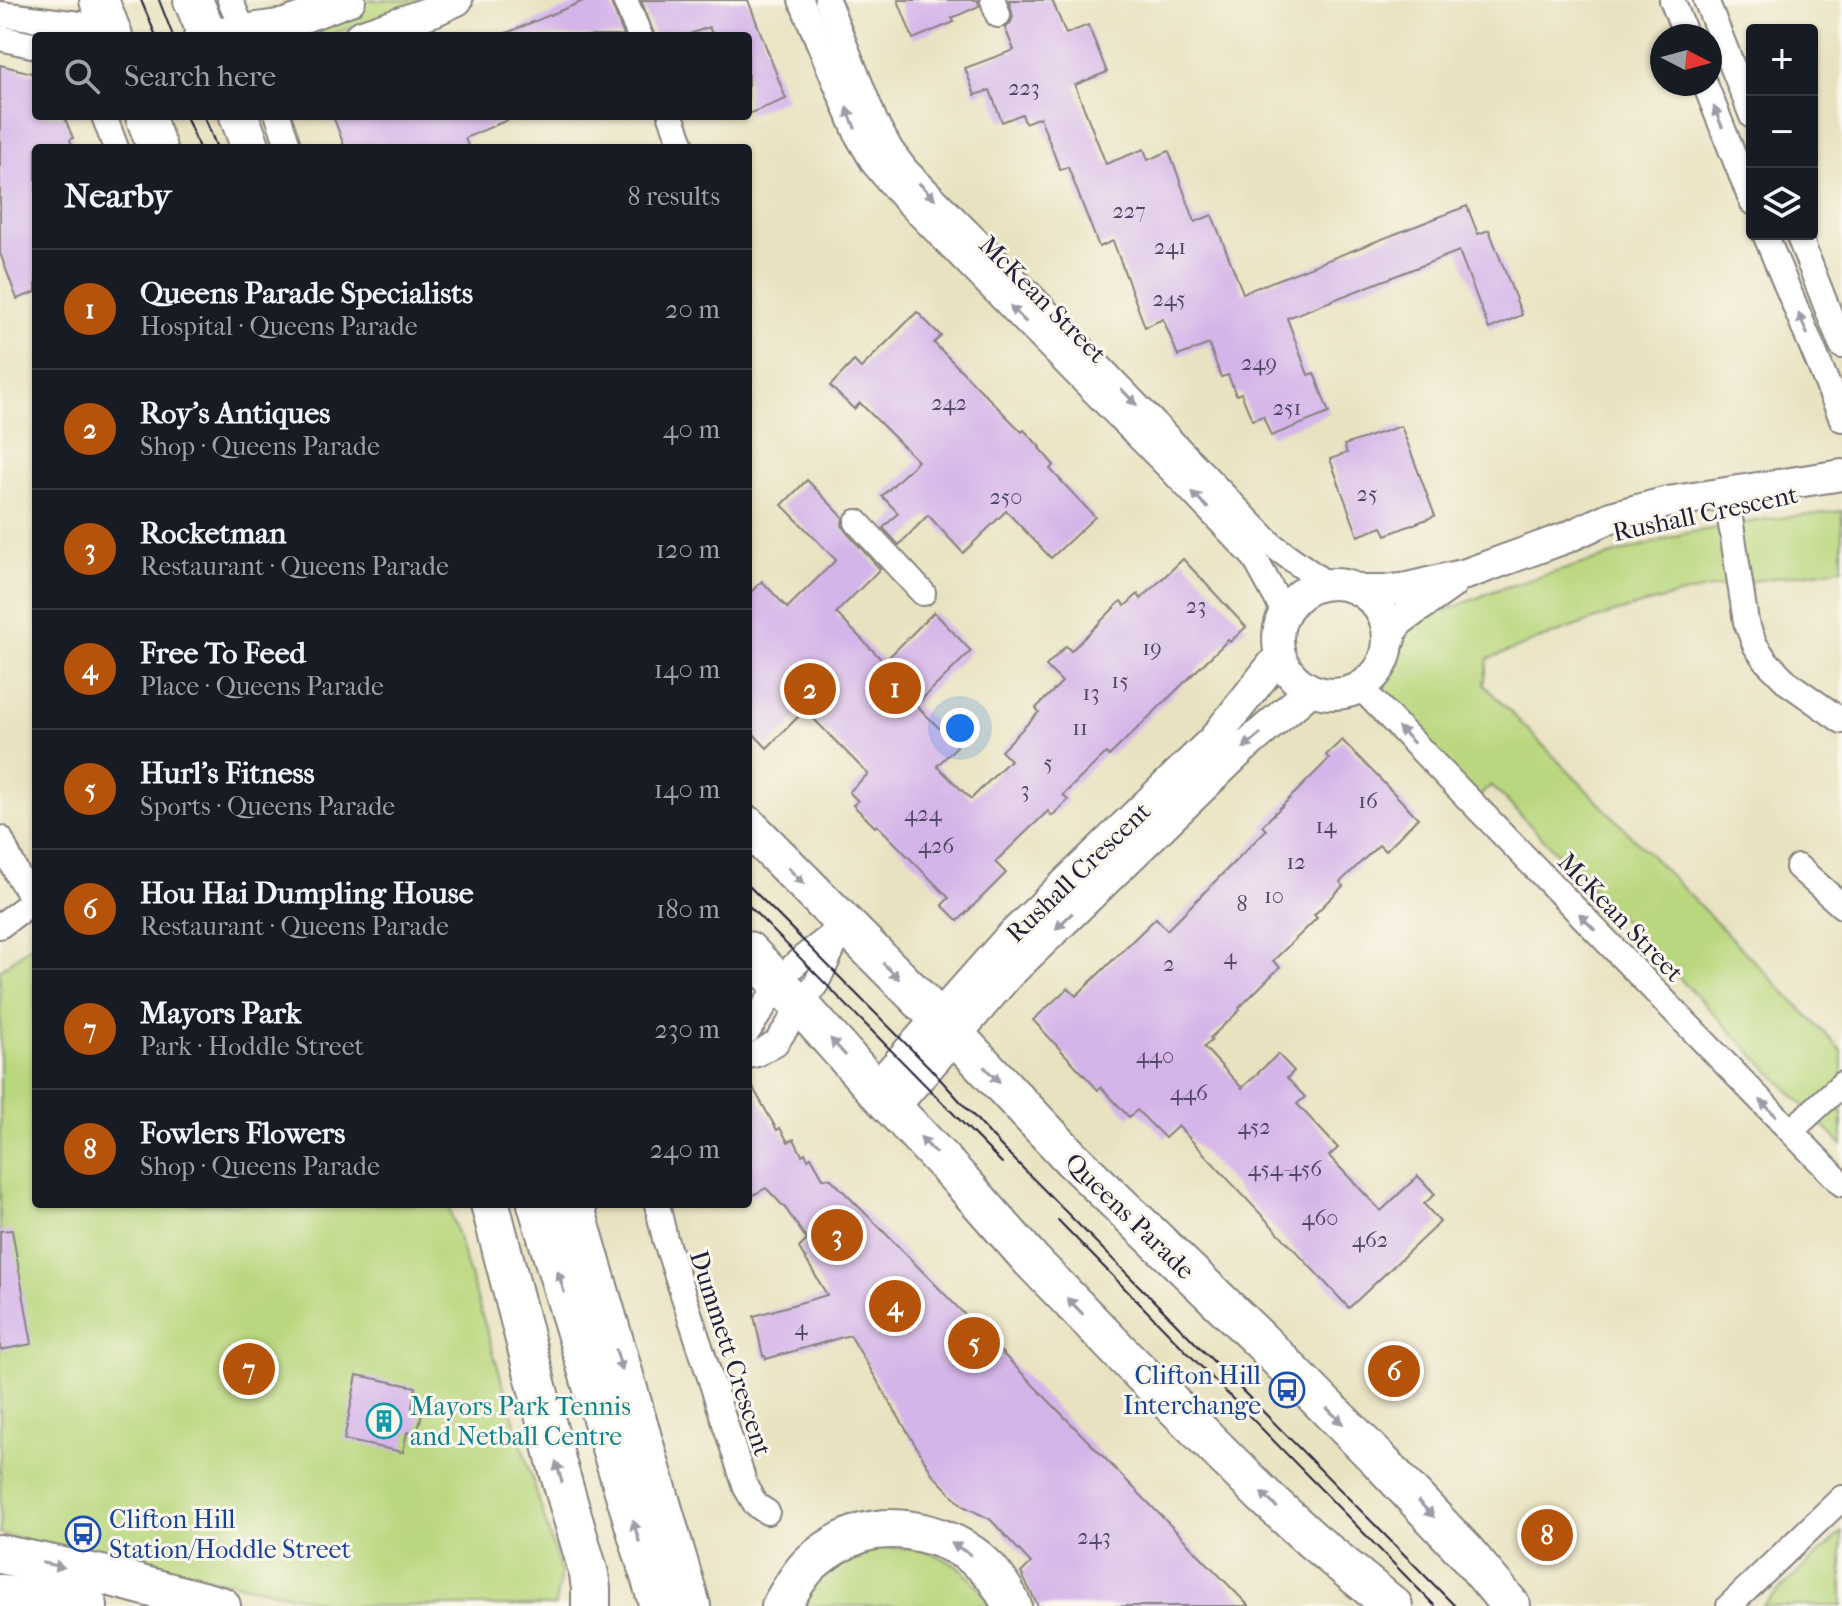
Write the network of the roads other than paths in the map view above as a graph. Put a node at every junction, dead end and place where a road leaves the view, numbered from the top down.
1 (193, 0) edge
2 (230, 0) edge
3 (350, 0) edge
4 (625, 0) edge
5 (801, 0) edge
6 (827, 0) edge
7 (1672, 0) edge
8 (1706, 0) edge
9 (452, 1) edge
10 (0, 14) edge
11 (64, 19) edge
12 (1681, 24) edge
13 (114, 26) edge
14 (224, 32) edge
15 (226, 32) edge
16 (238, 32) edge
17 (372, 32) edge
18 (638, 32) edge
19 (0, 38) edge
20 (32, 45) edge
21 (1710, 96) edge
22 (1746, 101) edge
23 (106, 120) edge
24 (146, 120) edge
25 (240, 120) edge
26 (279, 120) edge
27 (672, 120) edge
28 (114, 144) edge
29 (156, 144) edge
30 (250, 144) edge
31 (288, 144) edge
32 (682, 144) edge
33 (1746, 187) edge
34 (1767, 240) edge
35 (1800, 240) edge
36 (1842, 346) edge
37 (1842, 419) edge
38 (1842, 475) edge
39 (1842, 486) edge
40 (1727, 500) junction
41 (857, 522) dead end
42 (1466, 574) junction
43 (1325, 583) junction
44 (1362, 591) junction
45 (923, 593) dead end
46 (1284, 612) junction
47 (1389, 641) junction
48 (1280, 655) junction
49 (1360, 687) junction
50 (1311, 690) junction
51 (1842, 721) edge
52 (752, 830) edge
53 (0, 838) edge
54 (1798, 867) dead end
55 (32, 895) edge
56 (32, 901) edge
57 (1842, 906) edge
58 (844, 925) junction
59 (0, 926) edge
60 (752, 955) edge
61 (790, 994) junction
62 (752, 1027) edge
63 (947, 1027) junction
64 (752, 1055) edge
65 (1842, 1084) edge
66 (884, 1098) junction
67 (1791, 1131) junction
68 (1842, 1184) edge
69 (491, 1208) edge
70 (538, 1208) edge
71 (575, 1208) edge
72 (658, 1208) edge
73 (1842, 1498) edge
74 (767, 1512) dead end
75 (0, 1554) edge
76 (0, 1594) edge
77 (1384, 1602) edge
78 (88, 1606) edge
79 (221, 1606) edge
80 (591, 1606) edge
81 (659, 1606) edge
82 (691, 1606) edge
83 (781, 1606) edge
84 (1012, 1606) edge
85 (1511, 1606) edge
86 (1729, 1606) edge

1 - 14 main road
2 - 15 street
3 - 16 street
4 - 18 street
46 -> 5 street, McKean Street
6 -> 43 street, McKean Street
7 - 12 street
8 - 22 street
9 - 17 street
10 - 11 street
11 - 13 street
19 - 20 street
33 -> 21 street
23 - 28 street
24 - 29 main road
25 - 30 main road
26 - 31 street
27 - 32 street
37 -> 34 street
35 - 36 street
38 - 40 street, Rushall Crescent
39 - 40 street, Rushall Crescent
40 - 42 street, Rushall Crescent
40 - 51 street
41 - 45 street
42 - 44 street, Rushall Crescent
42 - 47 street, Rushall Crescent
43 - 44 street
43 - 46 street
44 - 47 street
46 - 48 street
47 - 49 street
48 - 50 street
48 - 63 street, Rushall Crescent
49 - 50 street
67 -> 49 street, McKean Street
50 -> 63 street, Rushall Crescent
52 -> 58 main road, Queens Parade
53 - 55 street
54 - 57 street
56 - 59 street
58 - 61 street
58 -> 63 main road, Queens Parade
60 - 61 main road
61 - 62 street
61 - 64 street
66 -> 61 main road
63 - 66 street, Rushall Crescent
63 -> 85 main road, Queens Parade
65 - 67 street
77 -> 66 main road
67 - 68 street, McKean Street
80 -> 69 main road
81 -> 70 main road
71 -> 82 main road
72 - 74 street, Dummett Crescent
73 - 86 street
75 -> 79 main road
76 - 78 main road
84 -> 83 main road

